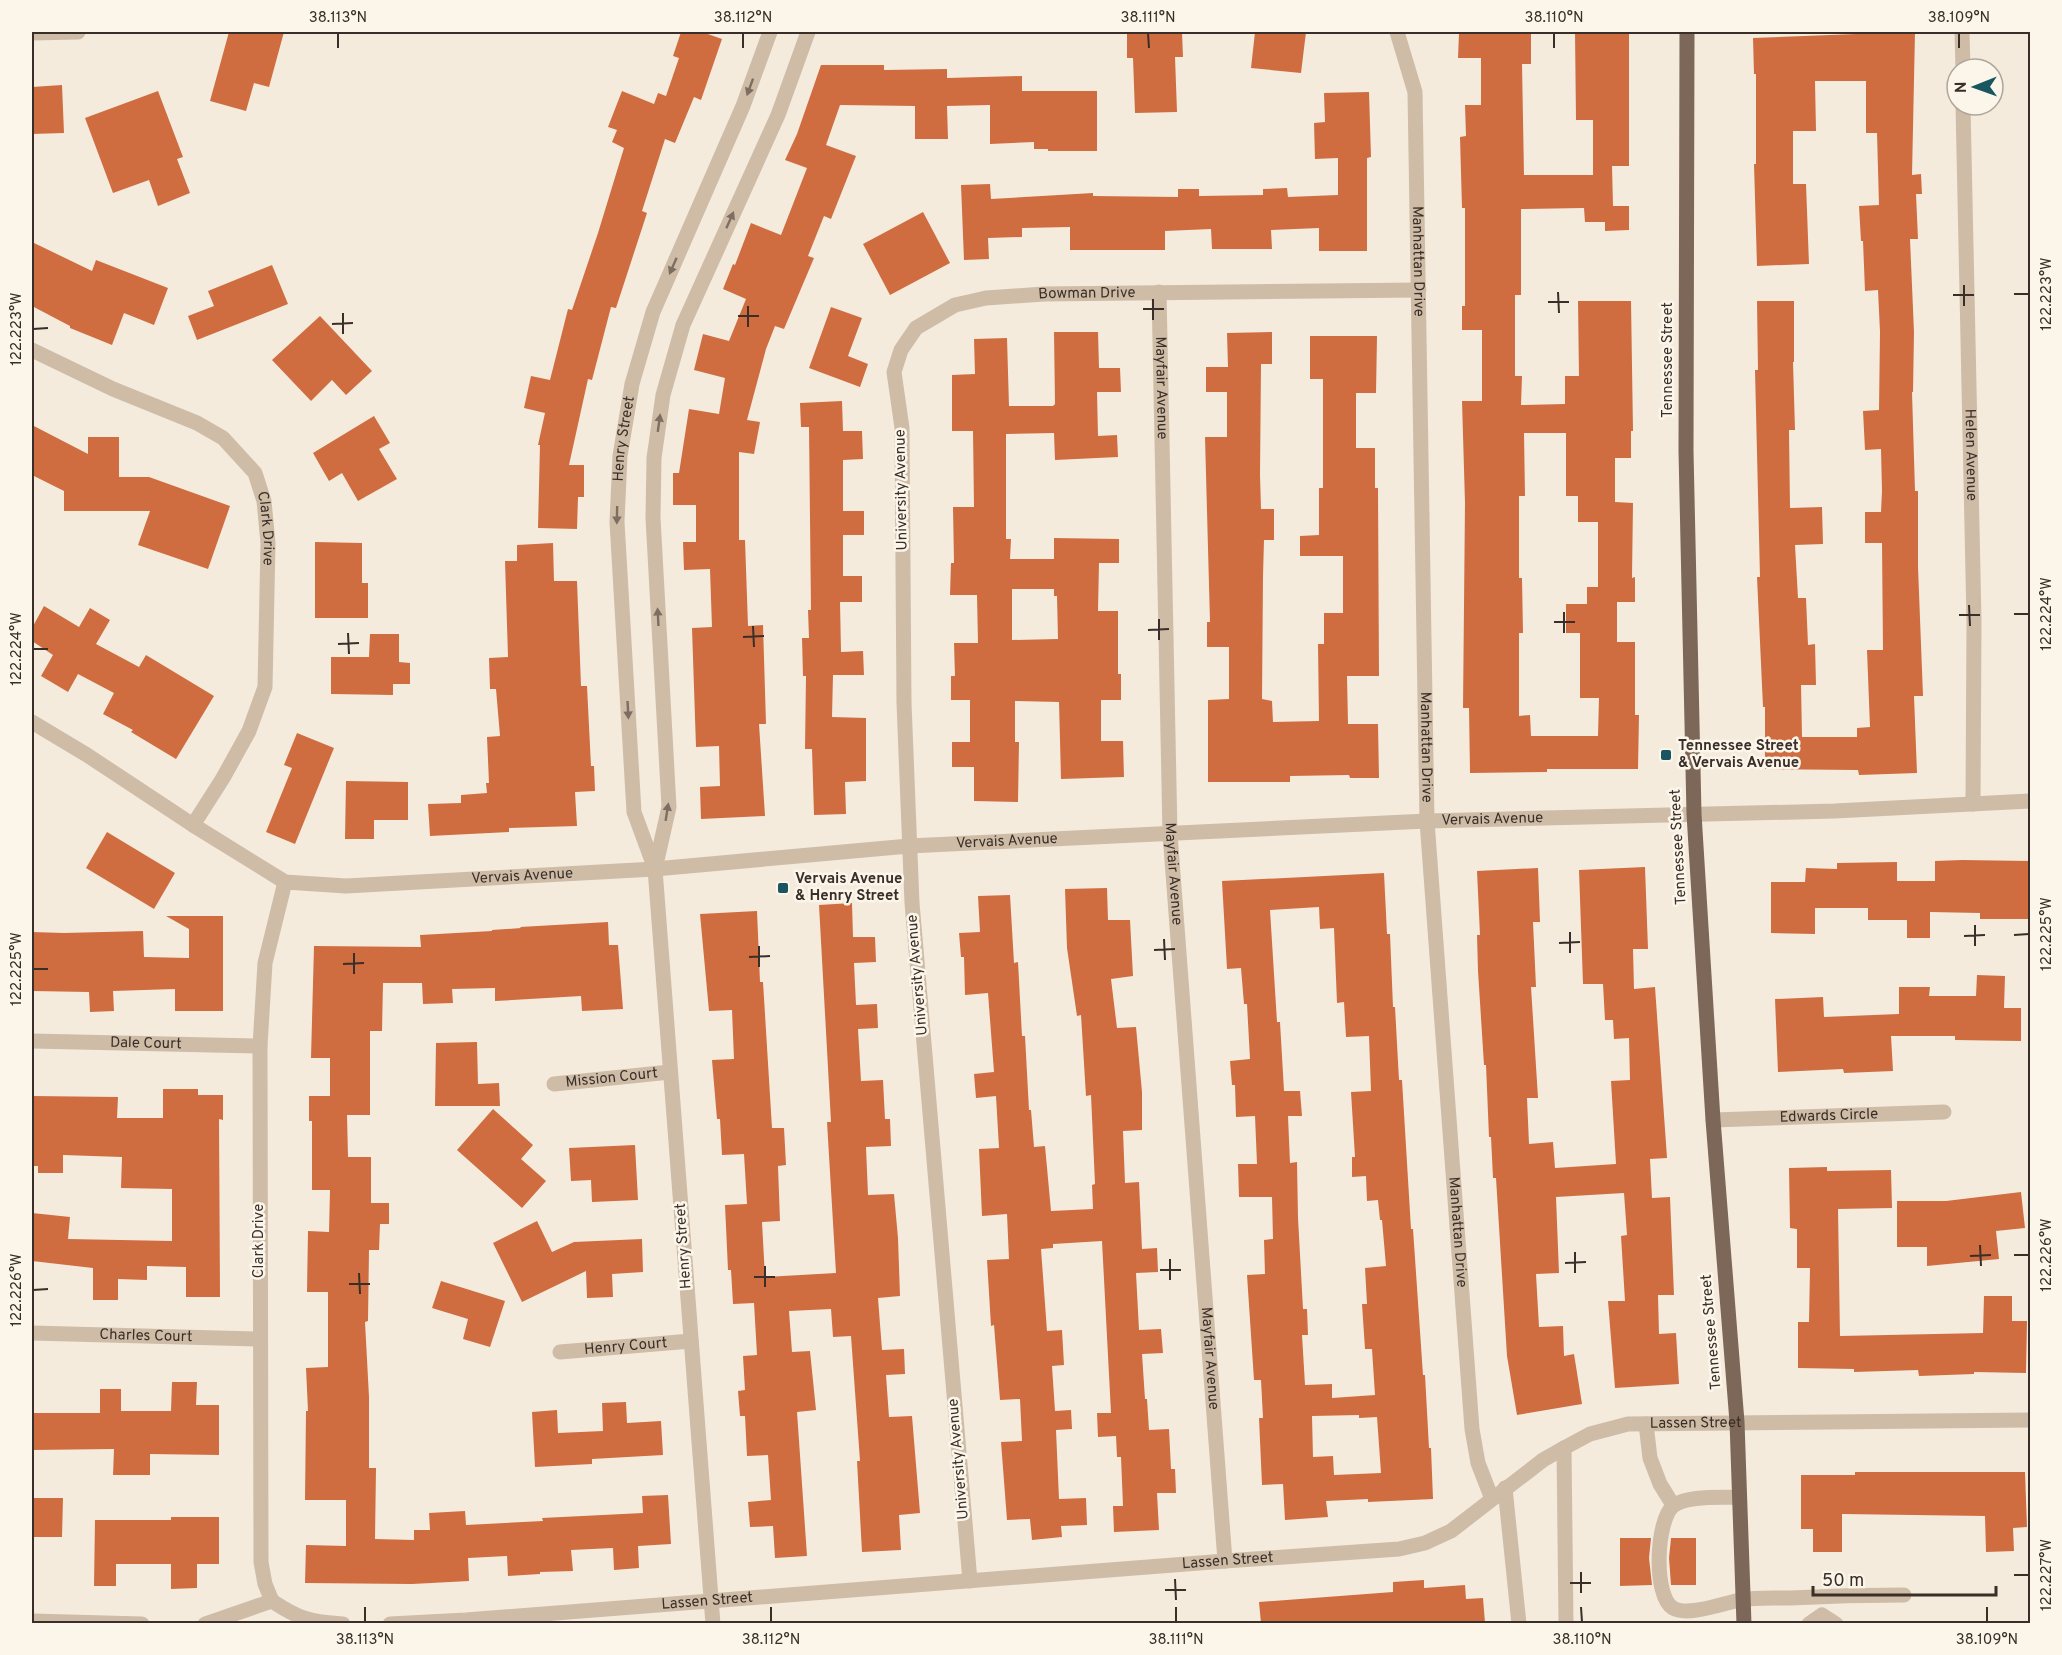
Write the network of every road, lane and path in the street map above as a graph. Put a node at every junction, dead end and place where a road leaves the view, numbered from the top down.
1 (78, 32) edge
2 (770, 32) edge
3 (808, 32) edge
4 (1396, 32) edge
5 (1687, 32) edge
6 (1962, 32) edge
7 (32, 33) edge
8 (1963, 57) edge
9 (1964, 117) edge
10 (1419, 290) junction
11 (1159, 292) junction
12 (32, 350) edge
13 (895, 368) joint
14 (32, 722) edge
15 (2031, 801) edge
16 (1973, 804) junction
17 (1694, 814) junction
18 (1427, 821) junction
19 (193, 825) junction
20 (1170, 834) junction
21 (909, 846) junction
22 (655, 869) junction
23 (285, 882) junction
24 (32, 1041) edge
25 (260, 1046) junction
26 (670, 1071) junction
27 (554, 1084) dead end
28 (1944, 1112) dead end
29 (1713, 1120) junction
30 (32, 1333) edge
31 (259, 1339) junction
32 (691, 1341) junction
33 (560, 1352) dead end
34 (2031, 1420) edge
35 (1737, 1422) junction
36 (1646, 1424) junction
37 (1564, 1448) junction
38 (1505, 1488) junction
39 (1740, 1497) junction
40 (1492, 1500) junction
41 (1673, 1505) junction
42 (1225, 1560) junction
43 (970, 1581) junction
44 (1904, 1595) dead end
45 (1822, 1596) junction
46 (711, 1600) junction
47 (1743, 1600) junction
48 (272, 1601) junction
49 (1822, 1619) edge
50 (32, 1621) edge
51 (142, 1623) edge
52 (205, 1623) edge
53 (343, 1623) edge
54 (390, 1623) edge
55 (713, 1623) edge
56 (1519, 1623) edge
57 (1566, 1623) edge
58 (1744, 1623) edge
59 (1809, 1623) edge
60 (1836, 1623) edge

1 - 7 street
2 -> 22 street, Henry Street
22 -> 3 street, Henry Street
4 - 10 street, Manhattan Drive
5 - 17 main road, Tennessee Street
6 - 8 street
9 - 16 street, Helen Avenue
10 - 11 street, Bowman Drive
10 - 18 street, Manhattan Drive
11 - 13 street, Bowman Drive
11 - 20 street, Mayfair Avenue
12 - 19 street, Clark Drive
13 - 21 street, University Avenue
14 - 19 street, Vervais Avenue
15 - 16 street, Vervais Avenue
16 - 17 street, Vervais Avenue
17 - 18 street, Vervais Avenue
17 - 29 main road, Tennessee Street
18 - 20 street, Vervais Avenue
18 - 40 street, Manhattan Drive
19 - 23 street, Vervais Avenue
20 - 21 street, Vervais Avenue
20 - 42 street, Mayfair Avenue
21 - 22 street, Vervais Avenue
21 - 43 street, University Avenue
22 - 23 street, Vervais Avenue
22 - 26 street, Henry Street
23 - 25 street, Clark Drive
24 - 25 street, Dale Court
25 - 31 street, Clark Drive
26 - 27 street, Mission Court
26 - 32 street, Henry Street
28 - 29 street, Edwards Circle
29 - 35 main road, Tennessee Street
30 - 31 street, Charles Court
31 - 48 street, Clark Drive
32 - 33 street, Henry Court
32 - 46 street, Henry Street
34 - 35 street, Lassen Street
35 - 36 street, Lassen Street
35 - 39 main road, Tennessee Street
36 - 37 street, Lassen Street
36 - 41 street
37 - 38 street, Lassen Street
37 - 57 street
38 - 40 street, Lassen Street
38 - 56 street
39 - 41 street
39 - 47 main road, Tennessee Street
40 - 42 street, Lassen Street
41 - 47 street
42 - 43 street, Lassen Street
43 - 46 street, Lassen Street
44 - 45 street
45 - 47 street
45 - 49 street
46 - 54 street, Lassen Street
46 - 55 street, Henry Street
47 - 58 main road, Tennessee Street
48 - 52 street
48 - 53 street
49 - 59 street
49 - 60 street
50 - 51 street

